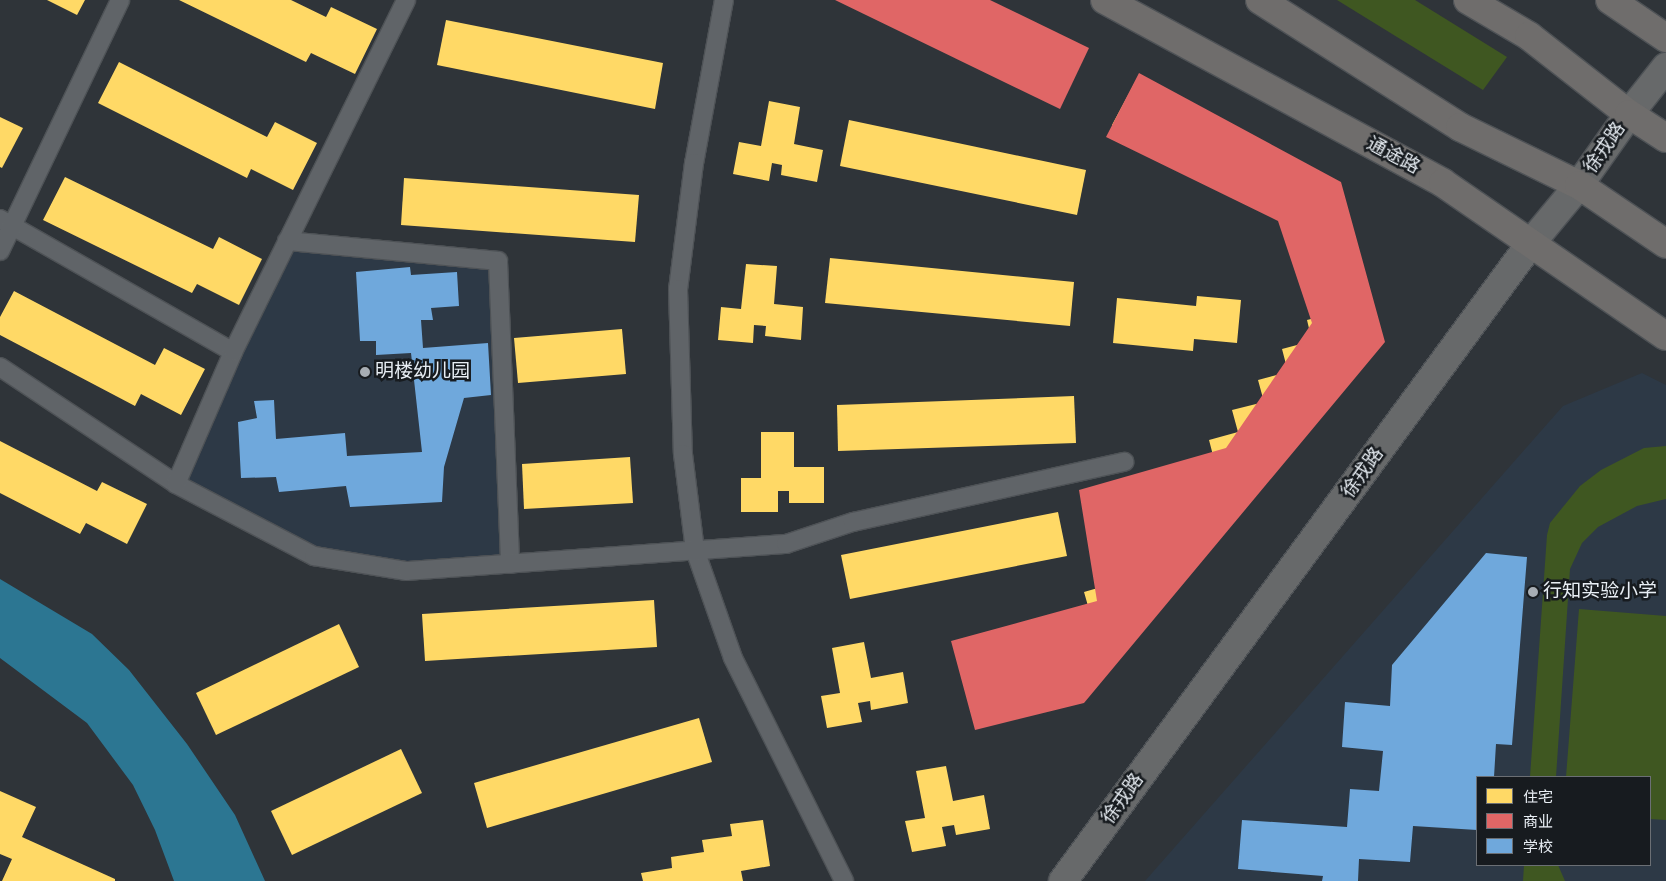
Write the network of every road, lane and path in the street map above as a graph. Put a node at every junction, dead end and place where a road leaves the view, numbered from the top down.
1 (120, 0) edge
2 (406, 0) edge
3 (724, 0) edge
4 (1105, 0) edge
5 (1260, 0) edge
6 (1468, 0) edge
7 (1610, 0) edge
8 (1666, 38) edge
9 (1666, 67) edge
10 (1629, 114) junction
11 (1666, 138) edge
12 (1579, 185) junction
13 (6, 222) edge
14 (288, 241) junction
15 (1531, 244) junction
16 (1666, 244) edge
17 (0, 251) edge
18 (1666, 336) edge
19 (233, 352) junction
20 (0, 367) edge
21 (1124, 462) dead end
22 (176, 484) junction
23 (695, 550) junction
24 (510, 564) junction
25 (844, 881) edge
26 (1063, 881) edge

1 - 13 lane
2 - 14 lane
3 - 23 lane
4 - 15 main road, 通途路
5 - 12 main road
6 - 10 main road
7 - 8 main road
9 - 10 street, 徐戎路
10 - 11 main road
10 - 12 street, 徐戎路
12 - 15 street, 徐戎路
12 - 16 main road
13 - 17 lane
13 - 19 lane
14 - 19 lane
14 - 24 lane
15 - 18 main road, 通途路
15 - 26 street, 徐戎路
19 - 22 lane
20 - 22 lane
21 - 23 lane
22 - 24 lane
23 - 24 lane
23 - 25 lane

